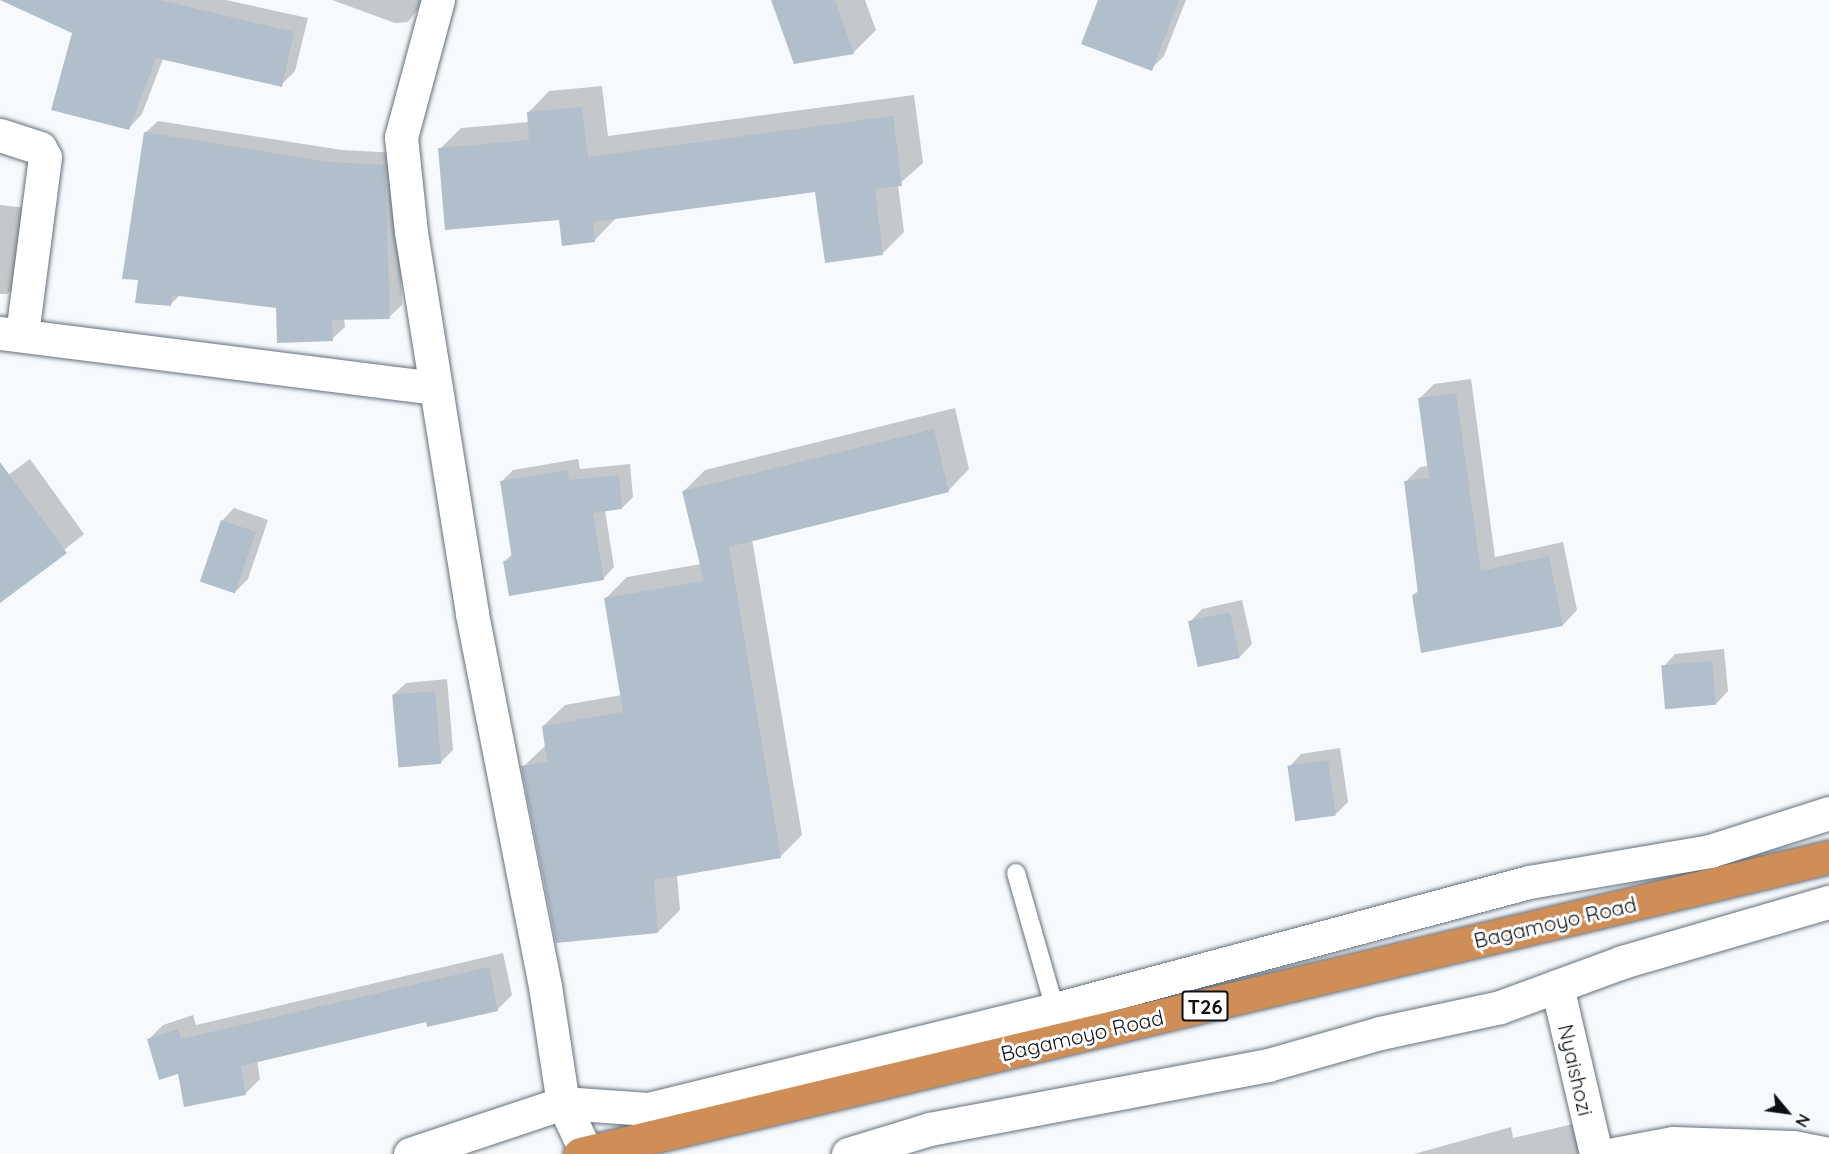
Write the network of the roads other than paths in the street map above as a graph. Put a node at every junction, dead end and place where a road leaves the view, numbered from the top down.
1 (438, 0) edge
2 (0, 135) edge
3 (11, 333) edge
4 (436, 388) junction
5 (1829, 813) edge
6 (1829, 857) edge
7 (1016, 873) dead end
8 (1829, 902) edge
9 (1557, 986) junction
10 (1055, 1010) junction
11 (563, 1103) junction
12 (585, 1153) edge
13 (410, 1154) edge
14 (848, 1154) edge
15 (1596, 1154) edge
16 (1614, 1154) edge
17 (1829, 1154) edge

1 - 4 street
2 - 3 street
3 - 4 street
4 - 11 street
5 - 10 street
6 - 12 highway, Bagamoyo Road / T26
7 - 10 lane
8 - 9 street
9 - 14 street
9 - 15 street, Nyaishozi
10 - 11 street
11 - 12 street
11 - 13 street
16 - 17 street

